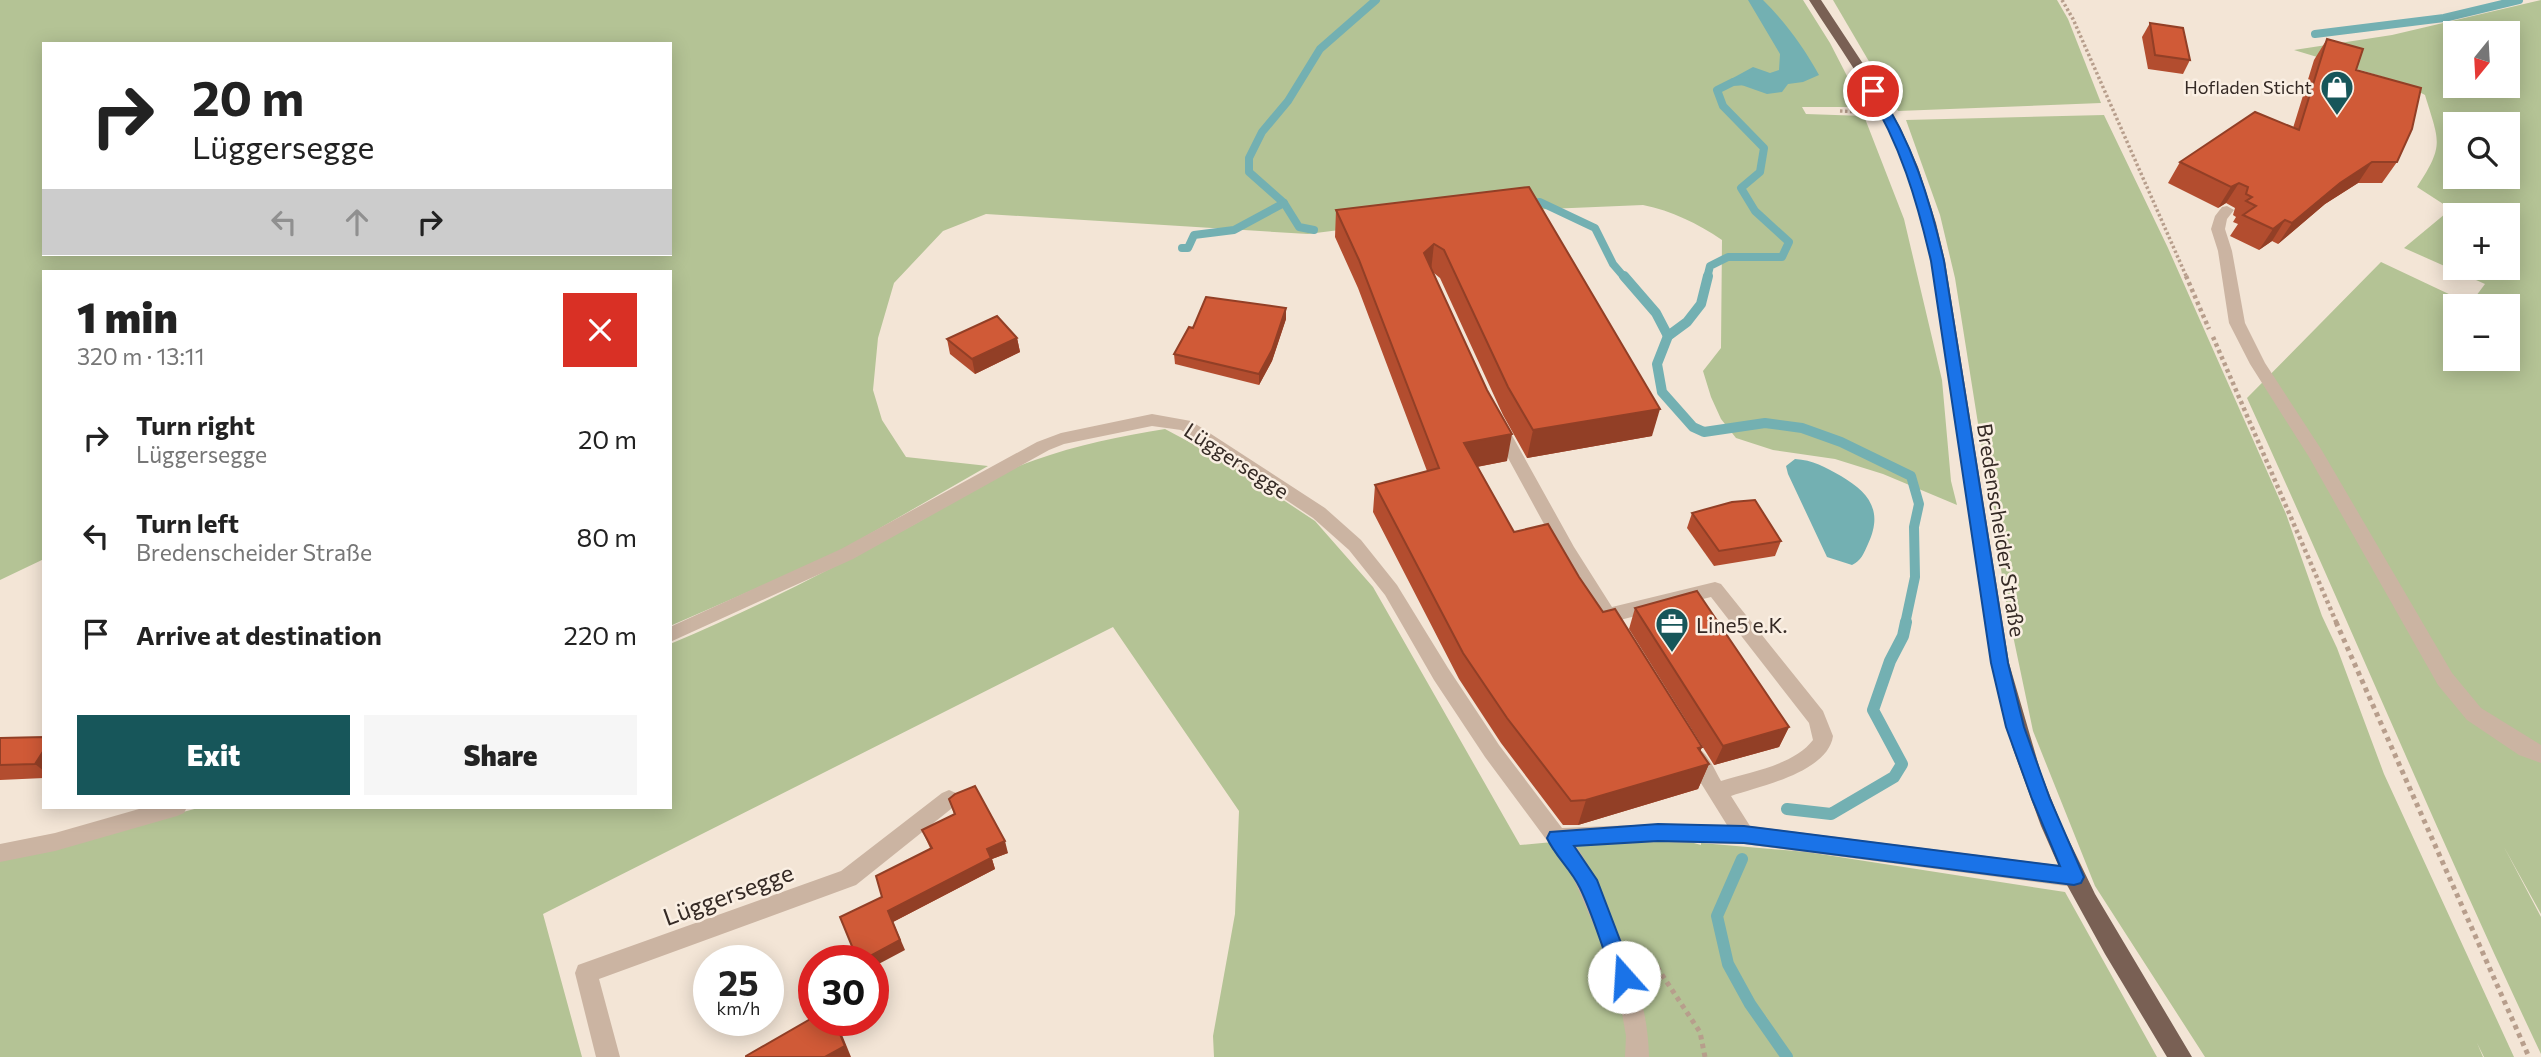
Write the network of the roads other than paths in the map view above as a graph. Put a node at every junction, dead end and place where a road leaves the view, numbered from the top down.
1 (1815, 0) edge
2 (2227, 209) edge
3 (1488, 404) edge
4 (1607, 616) junction
5 (672, 634) edge
6 (1629, 651) edge
7 (1680, 733) edge
8 (2541, 754) edge
9 (1717, 791) junction
10 (949, 799) edge
11 (170, 809) edge
12 (1744, 835) junction
13 (1556, 838) junction
14 (0, 853) edge
15 (2074, 877) junction
16 (608, 1057) edge
17 (1637, 1057) edge
18 (2180, 1057) edge

1 - 15 main road, Bredenscheider Straße
2 - 8 street
3 - 4 street
4 - 6 street
4 - 9 street
5 - 13 street, Lüggersegge
7 - 9 street
9 - 12 street
10 - 16 street, Lüggersegge
11 - 14 street
12 - 13 street
12 - 15 street
13 - 17 street, Lüggersegge
15 - 18 main road, Bredenscheider Straße

